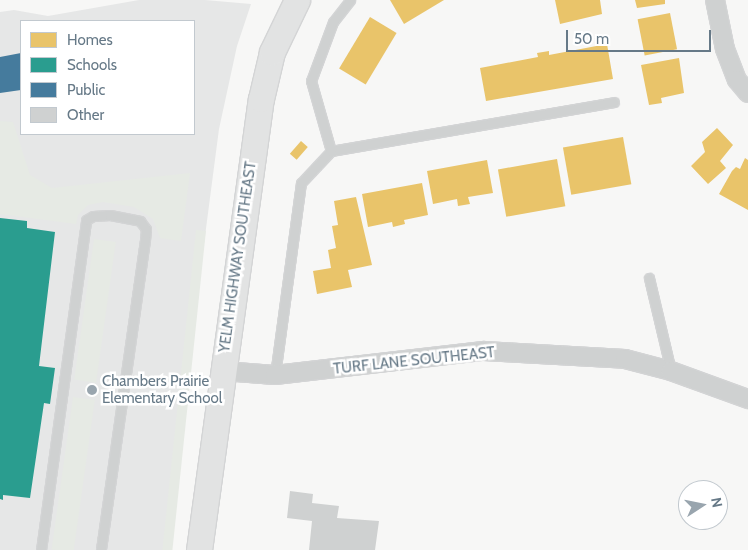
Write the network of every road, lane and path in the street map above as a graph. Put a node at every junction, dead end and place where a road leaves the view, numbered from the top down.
1 (297, 0) edge
2 (350, 0) edge
3 (715, 0) edge
4 (748, 93) edge
5 (614, 102) dead end
6 (331, 151) junction
7 (649, 278) dead end
8 (223, 371) junction
9 (670, 371) junction
10 (275, 375) junction
11 (748, 399) edge
12 (41, 550) edge
13 (101, 550) edge
14 (199, 550) edge

1 - 8 main road, YELM HIGHWAY SOUTHEAST
2 - 6 lane
3 - 4 street
5 - 6 lane
6 - 10 lane
7 - 9 lane
8 - 10 street, TURF LANE SOUTHEAST
8 - 14 main road, YELM HIGHWAY SOUTHEAST
9 - 10 street, TURF LANE SOUTHEAST
9 - 11 street, TURF LANE SOUTHEAST
12 - 13 lane

